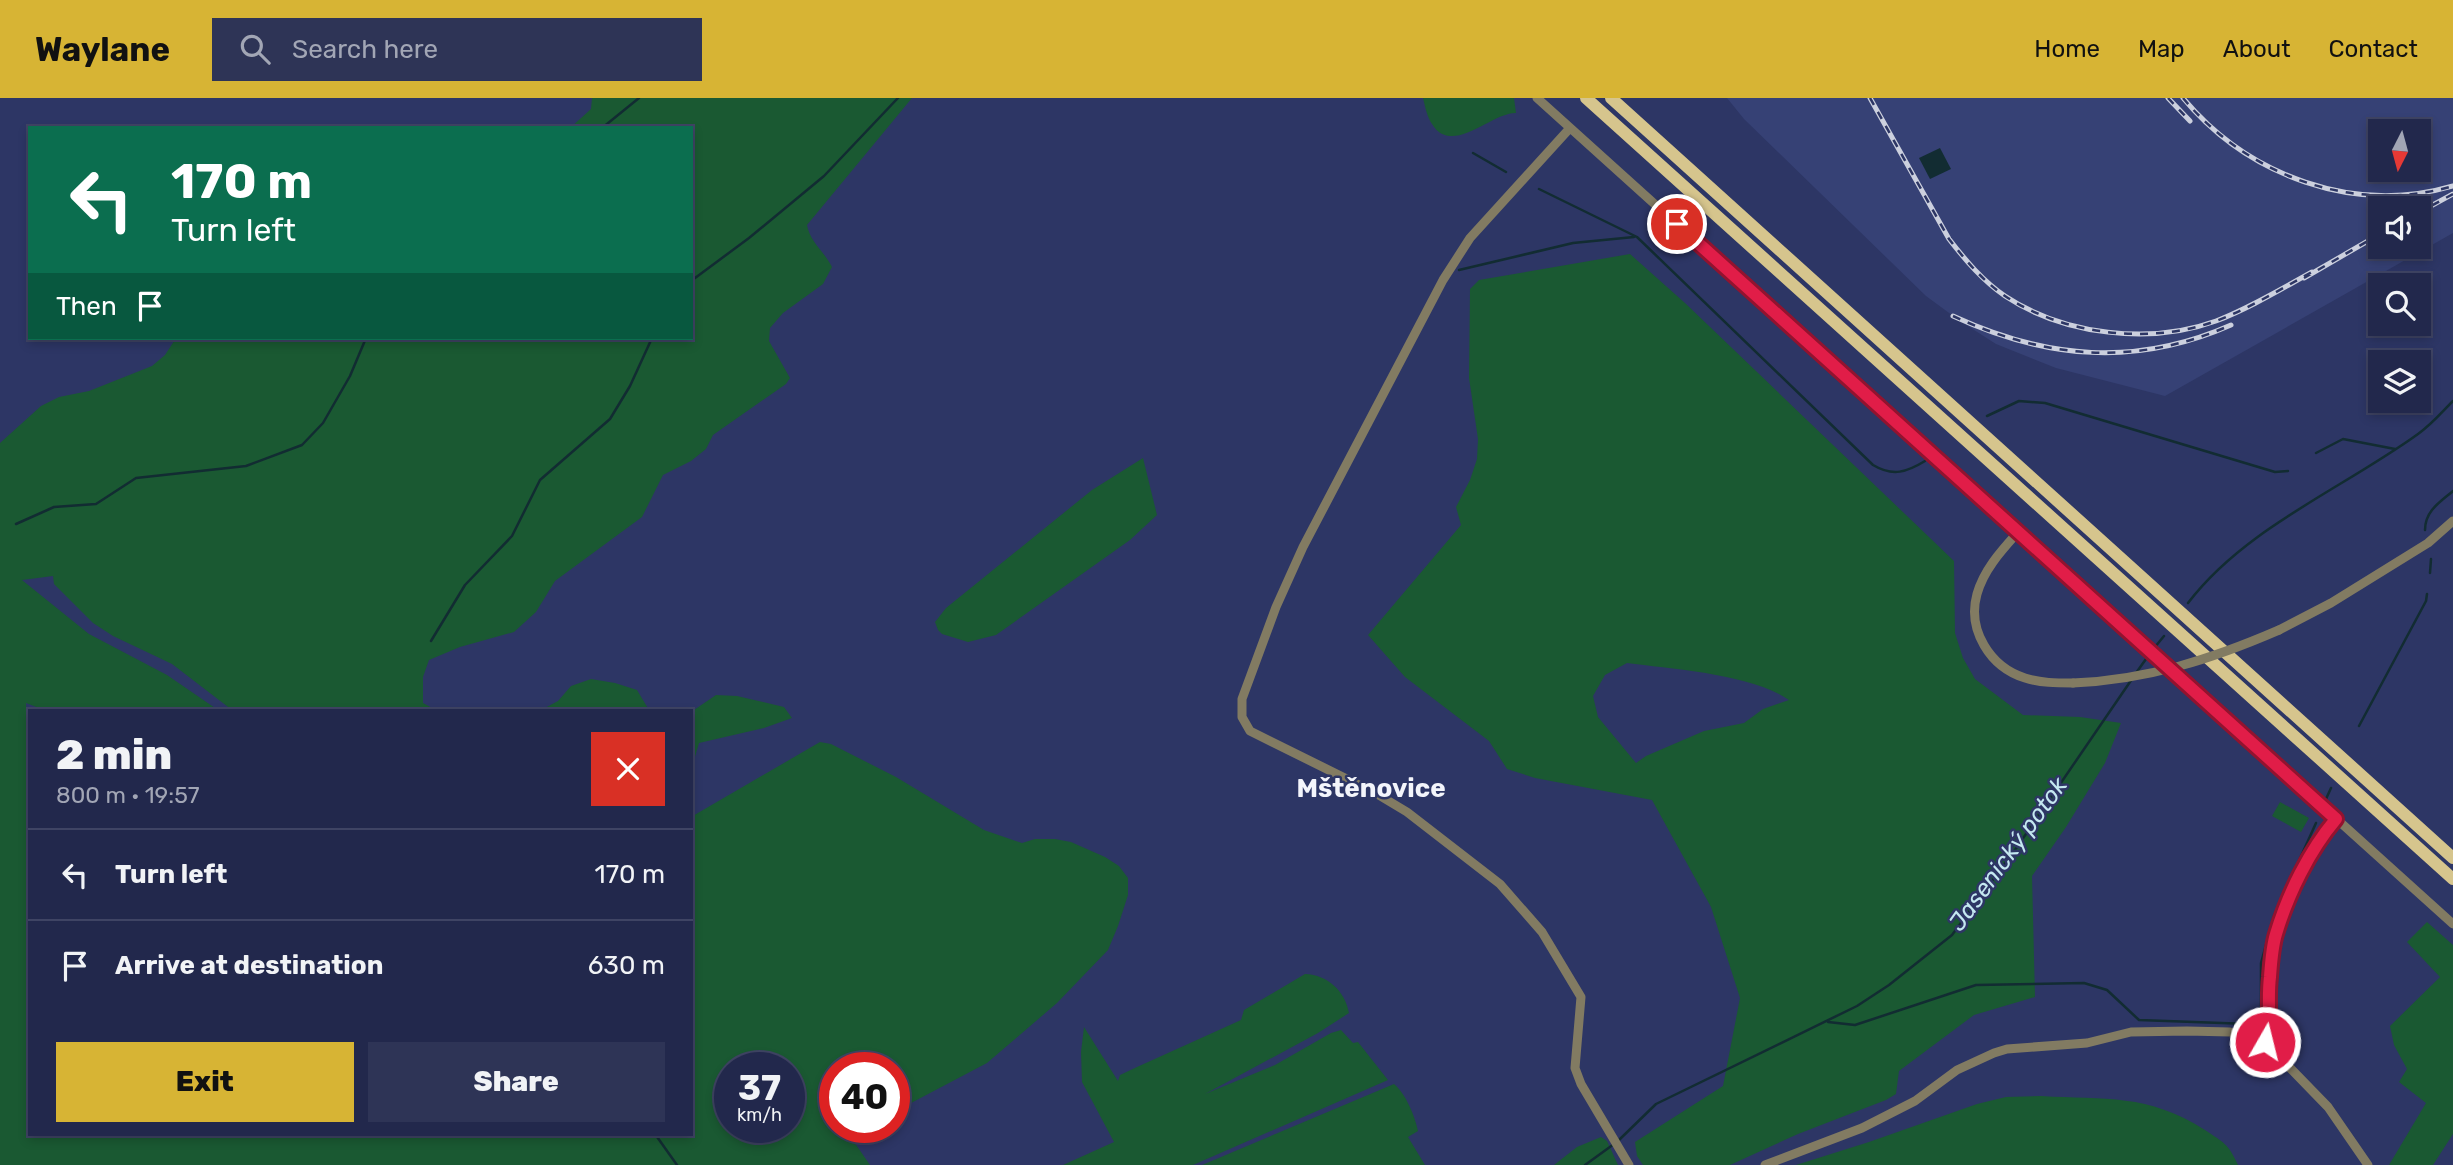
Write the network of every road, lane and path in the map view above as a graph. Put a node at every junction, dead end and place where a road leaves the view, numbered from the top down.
1 (1537, 98) edge
2 (1586, 98) edge
3 (1611, 98) edge
4 (1570, 128) junction
5 (2453, 521) edge
6 (2019, 531) junction
7 (2336, 819) junction
8 (2453, 858) edge
9 (2453, 879) edge
10 (2453, 924) edge
11 (2265, 1042) junction
12 (1629, 1165) edge
13 (1765, 1165) edge
14 (2368, 1165) edge

1 - 4 street
2 - 9 highway
3 - 8 highway
4 - 6 street
4 - 12 street
5 - 6 street, bridge
6 - 7 street
7 - 10 street
7 - 11 street
11 - 13 street
11 - 14 street

